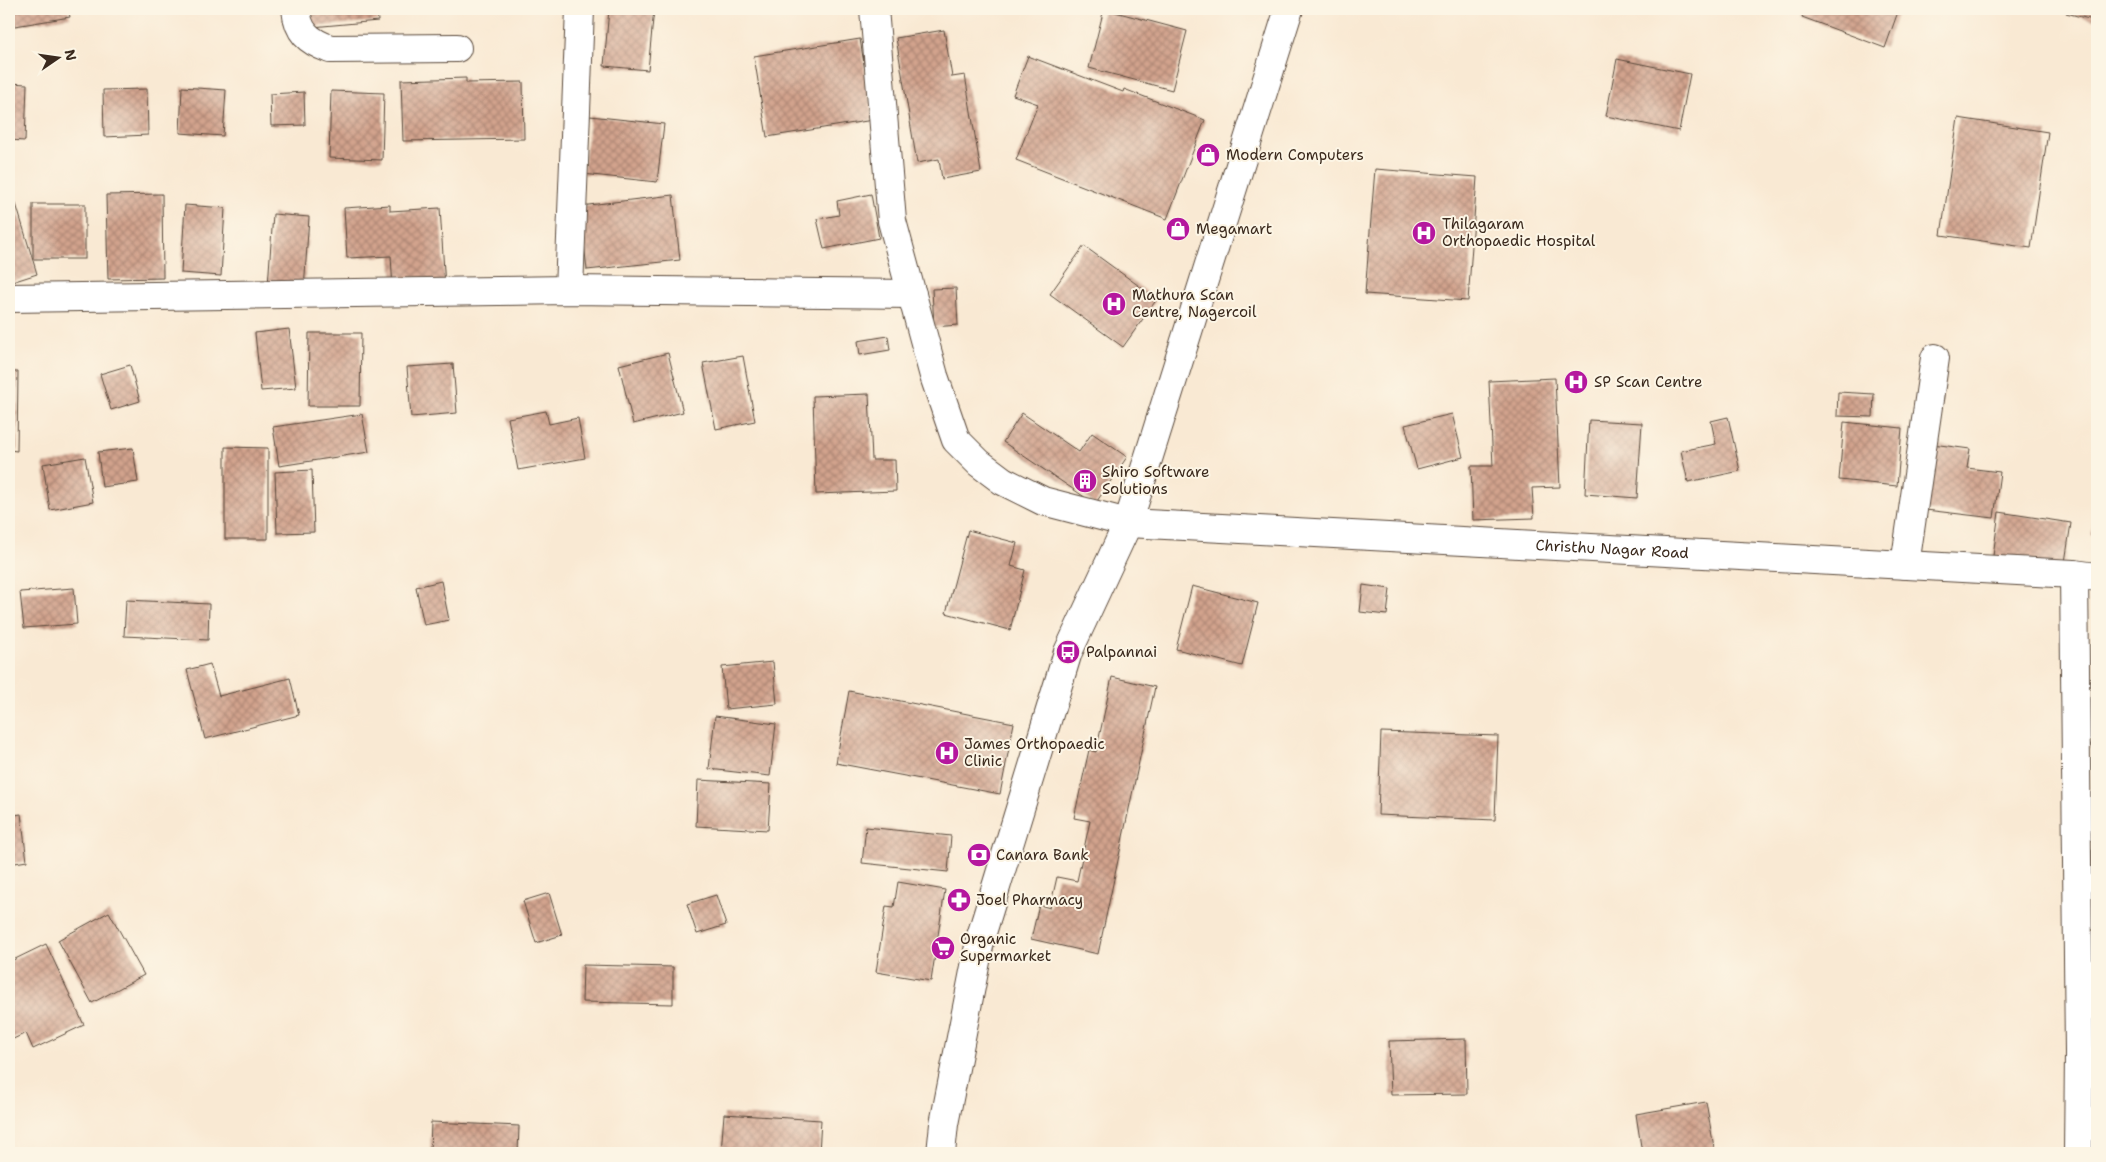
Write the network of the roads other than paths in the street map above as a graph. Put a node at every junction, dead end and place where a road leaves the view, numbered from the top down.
1 (296, 9) edge
2 (580, 9) edge
3 (874, 9) edge
4 (1289, 9) edge
5 (457, 48) dead end
6 (569, 290) junction
7 (912, 294) junction
8 (9, 298) edge
9 (1935, 358) dead end
10 (1128, 523) junction
11 (1905, 565) junction
12 (2086, 576) edge
13 (941, 1153) edge
14 (2078, 1153) edge

1 - 5 main road
2 - 6 main road
3 - 7 main road, Christhu Nagar Road
4 - 10 main road
6 - 7 main road
6 - 8 main road
7 - 10 main road, Christhu Nagar Road
9 - 11 main road
10 - 11 main road, Christhu Nagar Road
10 - 13 main road
11 - 12 main road, Christhu Nagar Road
12 - 14 main road

